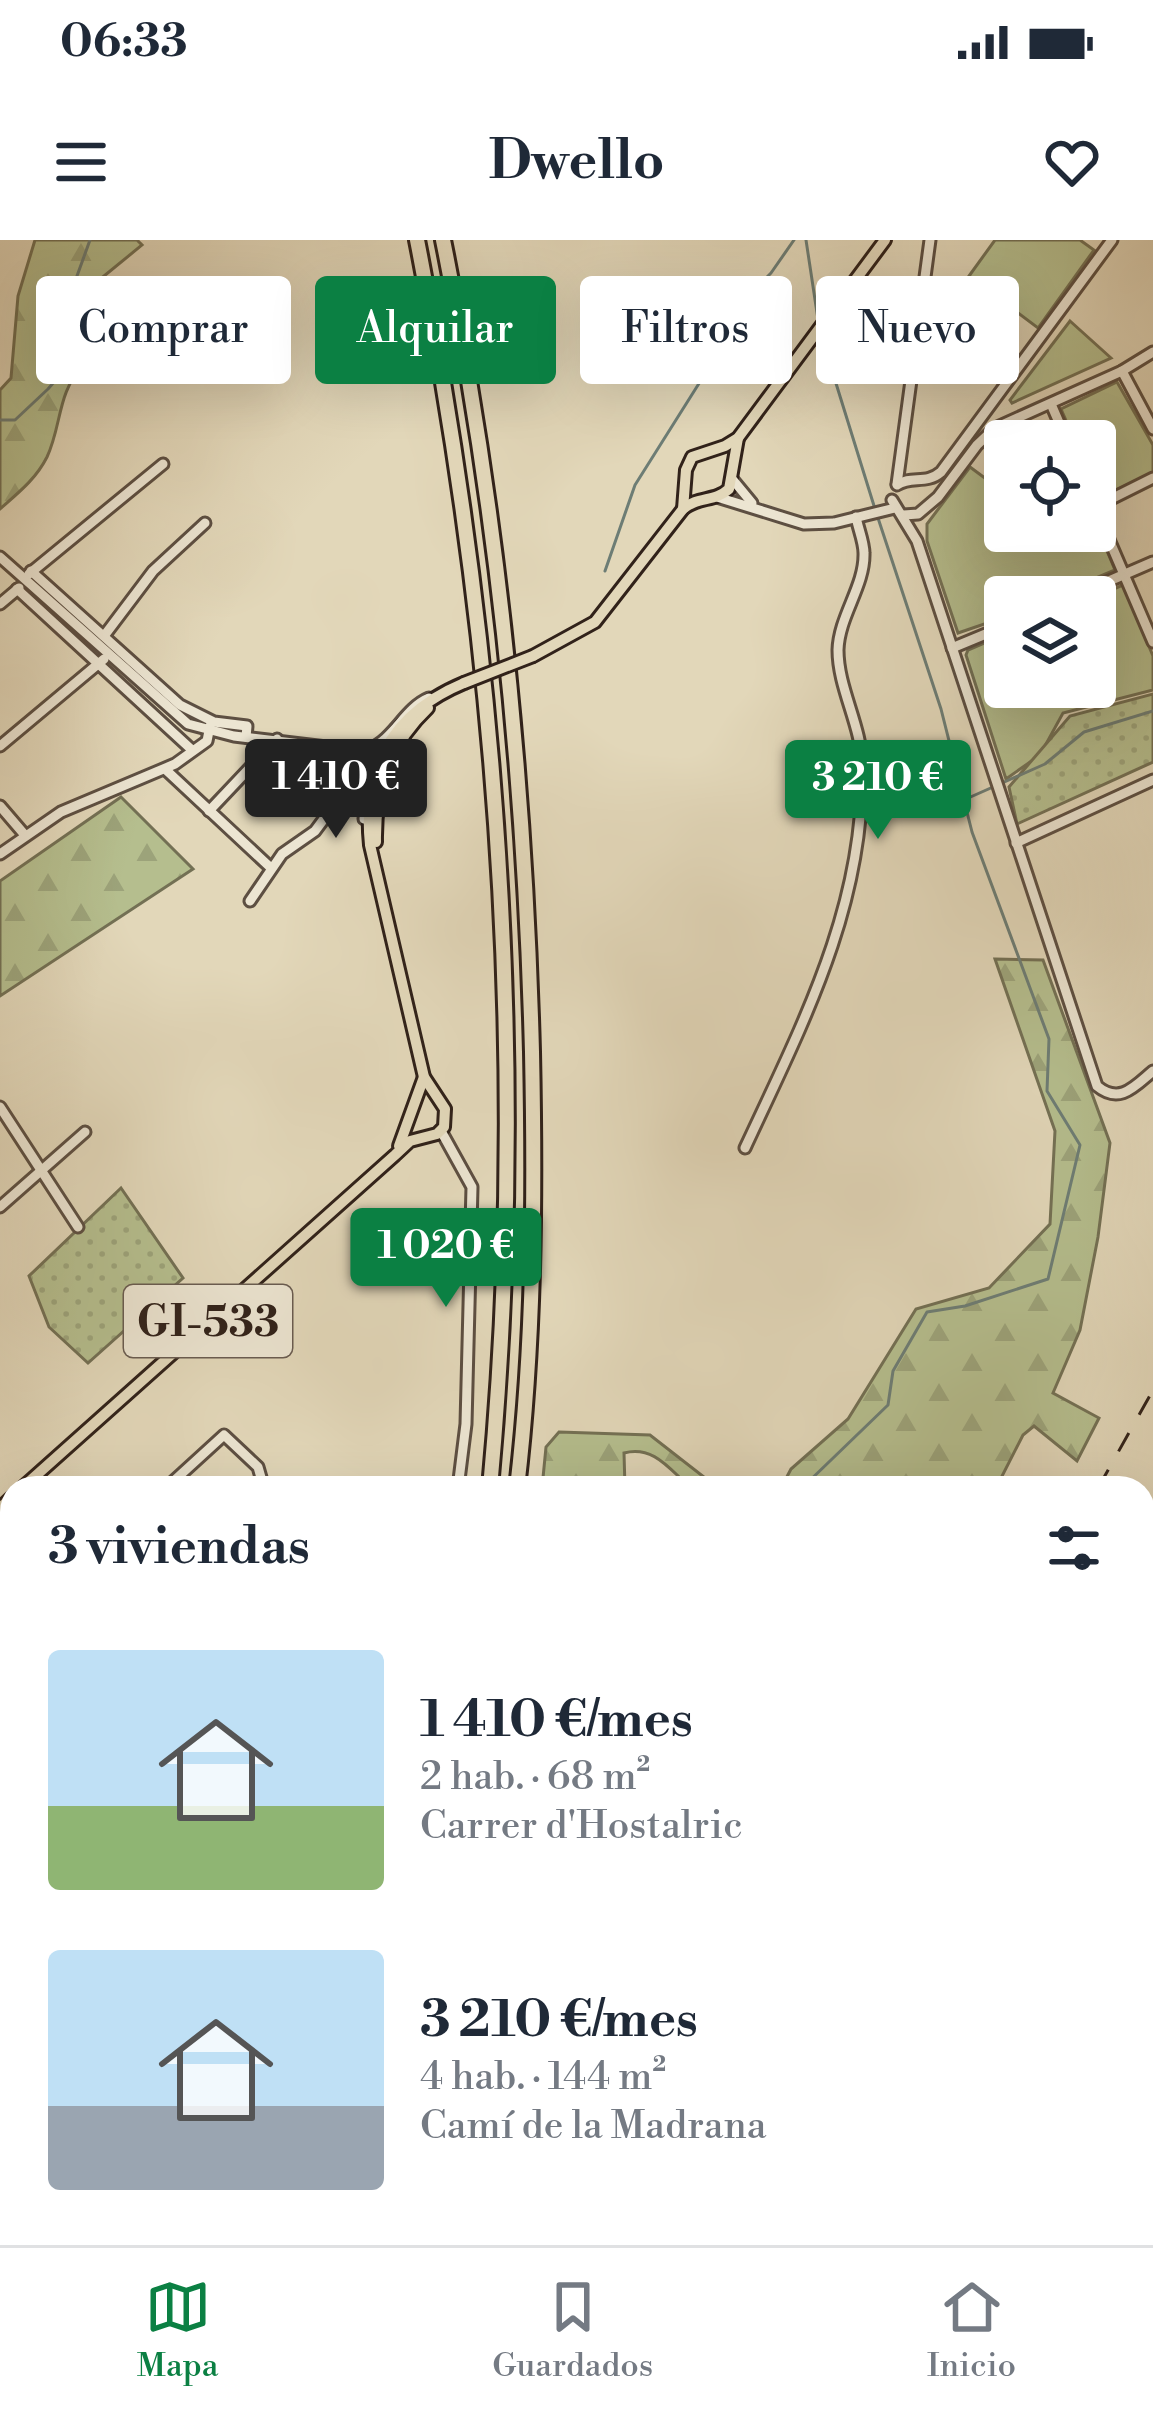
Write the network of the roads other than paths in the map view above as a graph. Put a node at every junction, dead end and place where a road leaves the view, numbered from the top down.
1 (417, 240) edge
2 (443, 240) edge
3 (885, 240) edge
4 (930, 240) edge
5 (1095, 240) edge
6 (1109, 244) edge
7 (858, 276) edge
8 (925, 276) edge
9 (816, 334) edge
10 (1153, 352) edge
11 (1122, 371) junction
12 (909, 384) edge
13 (1052, 404) junction
14 (1058, 420) edge
15 (1153, 429) edge
16 (738, 438) junction
17 (715, 450) junction
18 (163, 464) dead end
19 (733, 465) junction
20 (1153, 478) edge
21 (686, 480) junction
22 (733, 480) junction
23 (919, 482) junction
24 (897, 485) junction
25 (1116, 496) edge
26 (703, 497) junction
27 (717, 497) junction
28 (927, 504) junction
29 (755, 508) junction
30 (897, 508) junction
31 (683, 509) junction
32 (918, 514) junction
33 (859, 516) junction
34 (205, 523) dead end
35 (917, 541) junction
36 (1114, 552) edge
37 (0, 557) edge
38 (1153, 562) edge
39 (1124, 575) junction
40 (1116, 578) edge
41 (24, 580) junction
42 (0, 604) edge
43 (104, 635) junction
44 (984, 635) edge
45 (1153, 642) edge
46 (97, 645) junction
47 (952, 648) junction
48 (104, 659) junction
49 (459, 685) junction
50 (434, 696) junction
51 (193, 726) junction
52 (209, 731) junction
53 (246, 737) junction
54 (277, 740) junction
55 (0, 746) edge
56 (192, 750) junction
57 (354, 750) junction
58 (376, 768) junction
59 (165, 769) junction
60 (355, 777) dead end
61 (1153, 780) edge
62 (0, 806) edge
63 (209, 811) junction
64 (376, 822) junction
65 (24, 834) junction
66 (369, 837) junction
67 (1016, 843) junction
68 (0, 854) edge
69 (376, 864) junction
70 (271, 868) junction
71 (250, 901) dead end
72 (1153, 1071) edge
73 (424, 1077) junction
74 (417, 1101) junction
75 (438, 1102) junction
76 (0, 1107) edge
77 (409, 1120) junction
78 (441, 1131) junction
79 (85, 1132) dead end
80 (422, 1136) junction
81 (745, 1148) dead end
82 (394, 1155) junction
83 (42, 1170) junction
84 (0, 1208) edge
85 (78, 1227) dead end
86 (35, 1476) edge
87 (179, 1476) edge
88 (261, 1476) edge
89 (460, 1476) edge
90 (491, 1476) edge
91 (518, 1476) edge

1 - 90 highway
2 - 91 highway
3 - 7 main road
4 - 8 street
5 - 6 street
6 - 23 street
9 - 16 main road
10 - 11 street
11 - 13 street
11 - 15 street
12 - 24 street
13 - 14 street
13 - 28 street
16 - 17 main road
16 - 19 main road
17 - 19 main road
17 - 21 main road
18 - 41 street
19 - 22 main road
20 - 25 street
21 - 26 main road
21 - 31 main road
22 - 27 main road
22 - 29 street
23 - 24 street
23 - 28 street
24 - 30 street
26 - 27 main road
26 - 31 main road, GI-533
27 - 29 street
28 - 32 street
29 - 33 street
30 - 32 street
30 - 33 street
30 - 35 street
31 - 49 main road, GI-533, bridge
32 - 35 street
33 - 81 street
34 - 43 street
35 - 47 street
36 - 39 street
37 - 41 street
38 - 39 street
39 - 40 street
39 - 45 street
41 - 42 street
41 - 43 street
41 - 46 street
41 - 48 street
43 - 46 street
43 - 52 street
44 - 47 street
46 - 48 street
47 - 67 street
48 - 51 street
48 - 55 street
48 - 56 street
49 - 50 main road, GI-533
49 - 64 main road, GI-533
50 - 57 street
50 - 58 main road, GI-533
51 - 52 street
51 - 56 street
52 - 53 street
52 - 53 street
52 - 56 street
53 - 54 street
54 - 57 street
54 - 63 street
56 - 59 street
57 - 58 street
57 - 66 street
58 - 64 street
58 - 66 main road, GI-533
59 - 63 street
59 - 65 street
60 - 70 street
61 - 67 street
62 - 65 street
63 - 70 street
64 - 69 main road, GI-533
65 - 68 street
66 - 69 main road, GI-533
67 - 72 street
69 - 73 main road, GI-533
70 - 71 street
73 - 74 main road, GI-533
73 - 75 main road, GI-533
74 - 75 main road
74 - 77 main road, GI-533
75 - 78 main road, GI-533
76 - 83 street
77 - 80 main road
77 - 82 main road, GI-533
78 - 80 main road, GI-533
78 - 89 street
79 - 83 street
80 - 82 main road, GI-533
82 - 86 main road, GI-533
83 - 84 street
83 - 85 street
87 - 88 street

